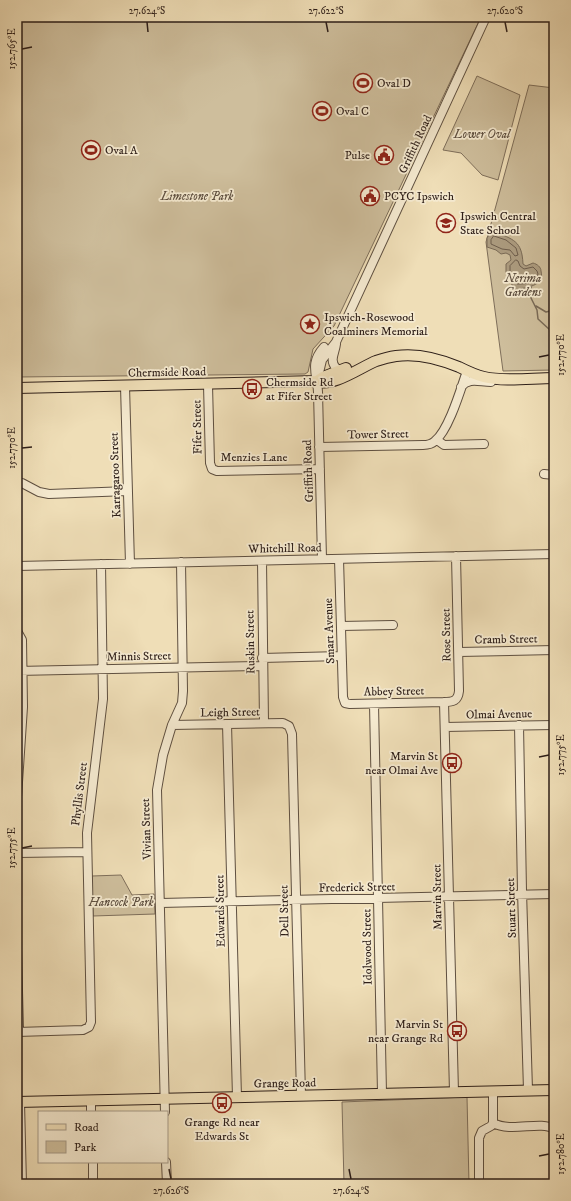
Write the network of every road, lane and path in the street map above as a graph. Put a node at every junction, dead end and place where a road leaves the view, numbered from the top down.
1 (486, 17) edge
2 (344, 325) junction
3 (337, 339) junction
4 (457, 366) junction
5 (342, 370) junction
6 (467, 371) junction
7 (554, 378) edge
8 (501, 379) junction
9 (317, 381) junction
10 (208, 385) junction
11 (125, 386) junction
12 (461, 387) junction
13 (17, 388) edge
14 (437, 440) junction
15 (484, 444) dead end
16 (319, 447) junction
17 (212, 469) joint
18 (320, 469) junction
19 (544, 474) dead end
20 (554, 475) edge
21 (22, 483) dead end
22 (128, 491) junction
23 (554, 554) edge
24 (456, 556) junction
25 (322, 559) junction
26 (339, 559) junction
27 (262, 561) junction
28 (182, 562) junction
29 (101, 564) junction
30 (130, 564) junction
31 (17, 566) edge
32 (394, 625) dead end
33 (341, 626) junction
34 (17, 631) edge
35 (554, 650) edge
36 (459, 652) junction
37 (342, 656) junction
38 (262, 662) junction
39 (182, 667) junction
40 (102, 669) junction
41 (20, 671) edge
42 (444, 702) junction
43 (345, 703) joint
44 (374, 704) junction
45 (264, 723) junction
46 (227, 724) junction
47 (172, 725) junction
48 (519, 725) junction
49 (554, 725) edge
50 (289, 726) joint
51 (445, 727) junction
52 (17, 797) edge
53 (87, 852) junction
54 (17, 853) edge
55 (554, 894) edge
56 (522, 895) junction
57 (449, 897) junction
58 (378, 898) junction
59 (296, 900) junction
60 (232, 902) junction
61 (161, 903) junction
62 (17, 950) edge
63 (18, 1032) edge
64 (528, 1090) junction
65 (554, 1090) edge
66 (493, 1091) junction
67 (454, 1092) junction
68 (382, 1093) junction
69 (301, 1095) junction
70 (237, 1097) junction
71 (165, 1098) junction
72 (91, 1100) junction
73 (19, 1102) edge
74 (91, 1111) edge
75 (165, 1111) edge
76 (493, 1123) junction
77 (554, 1129) edge
78 (93, 1163) edge
79 (166, 1163) edge
80 (22, 1184) edge
81 (93, 1184) edge
82 (167, 1184) edge
83 (479, 1184) edge

1 - 2 street, Griffith Road
2 - 3 street, Griffith Road
2 - 9 street, Griffith Road
3 - 5 street
3 - 9 street, Griffith Road
4 - 5 main road, Chermside Road
4 - 6 main road, Chermside Road
4 - 9 main road, Chermside Road
5 - 9 main road, Chermside Road
6 - 8 main road, Chermside Road
6 - 12 street
7 - 8 main road, Chermside Road
8 - 12 street
9 - 10 main road, Chermside Road
9 - 16 street, Griffith Road
10 - 11 main road, Chermside Road
10 - 17 street, Fifer Street
11 - 13 main road, Chermside Road
11 - 22 street, Karragaroo Street
12 - 14 street
14 - 15 street, Tower Street
14 - 16 street, Tower Street
16 - 18 street, Griffith Road
17 - 18 street, Menzies Lane
18 - 25 street, Griffith Road
19 - 20 street
21 - 22 street
22 - 30 street, Karragaroo Street
23 - 24 street, Whitehill Road
24 - 26 street, Whitehill Road
24 - 36 street, Rose Street
25 - 26 street, Whitehill Road
25 - 27 street, Whitehill Road
26 - 33 street, Smart Avenue
27 - 28 street, Whitehill Road
27 - 38 street, Ruskin Street
28 - 30 street, Whitehill Road
28 - 39 street, Vivian Street
29 - 30 street, Whitehill Road
29 - 31 street, Whitehill Road
29 - 40 street, Phyllis Street
32 - 33 street
33 - 37 street, Smart Avenue
34 - 41 street
35 - 36 street, Cramb Street
36 - 42 street, Rose Street
37 - 38 street, Minnis Street
37 - 43 street, Smart Avenue
38 - 39 street, Minnis Street
38 - 45 street, Ruskin Street
39 - 40 street, Minnis Street
39 - 47 street, Vivian Street
40 - 41 street, Minnis Street
40 - 53 street, Phyllis Street
41 - 52 street
42 - 44 street, Abbey Street
42 - 51 street, Marvin Street
43 - 44 street, Abbey Street
44 - 58 street, Idolwood Street
45 - 46 street, Leigh Street
45 - 50 street, Leigh Street
46 - 47 street, Leigh Street
46 - 60 street, Edwards Street
47 - 61 street, Vivian Street
48 - 49 street, Olmai Avenue
48 - 51 street, Olmai Avenue
48 - 56 street, Stuart Street
50 - 59 street, Dell Street
51 - 57 street, Marvin Street
53 - 54 street
53 - 63 street, Phyllis Street
55 - 56 street, Frederick Street
56 - 57 street, Frederick Street
56 - 64 street, Stuart Street
57 - 58 street, Frederick Street
57 - 67 street, Marvin Street
58 - 59 street, Frederick Street
58 - 68 street, Idolwood Street
59 - 60 street, Frederick Street
59 - 69 street, Dell Street
60 - 61 street, Frederick Street
60 - 70 street, Edwards Street
61 - 71 street, Vivian Street
62 - 63 street
64 - 65 main road, Grange Road
64 - 66 main road, Grange Road
66 - 67 main road, Grange Road
66 - 76 street
67 - 68 main road, Grange Road
68 - 69 main road, Grange Road
69 - 70 main road, Grange Road
70 - 71 main road, Grange Road
71 - 72 main road, Grange Road
71 - 75 street, Vivian Street
72 - 73 main road, Grange Road
72 - 74 street
73 - 80 street
76 - 77 street
76 - 83 street
78 - 81 street
79 - 82 street

